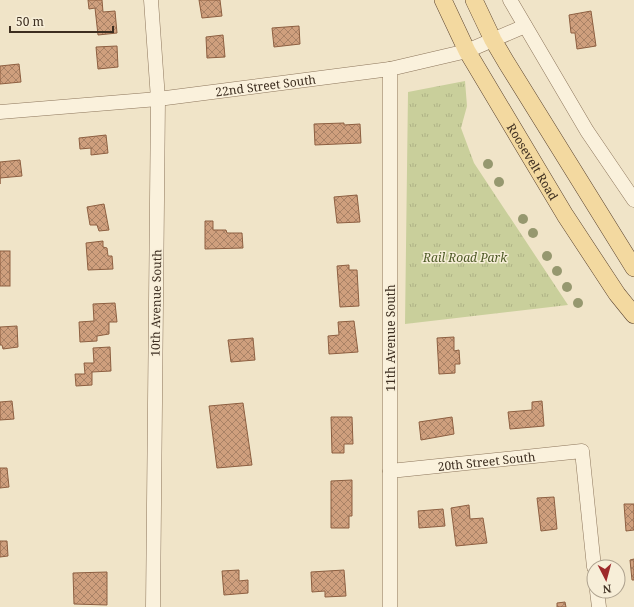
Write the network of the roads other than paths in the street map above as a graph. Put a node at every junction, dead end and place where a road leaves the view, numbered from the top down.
1 (151, 0) edge
2 (442, 0) edge
3 (474, 0) edge
4 (510, 0) edge
5 (525, 26) junction
6 (493, 40) junction
7 (468, 52) junction
8 (390, 69) junction
9 (158, 99) junction
10 (0, 112) edge
11 (634, 200) edge
12 (634, 268) edge
13 (634, 316) edge
14 (390, 471) junction
15 (593, 559) edge
16 (153, 607) edge
17 (390, 607) edge

1 - 9 street, 10th Avenue South
2 - 7 main road, Roosevelt Road
3 - 6 main road
4 - 5 street
5 - 6 street, 22nd Street South
5 - 11 street
6 - 7 street, 22nd Street South
6 - 12 main road
7 - 8 street, 22nd Street South
7 - 13 main road, Roosevelt Road
8 - 9 street, 22nd Street South
8 - 14 street, 11th Avenue South
9 - 10 street, 22nd Street South
9 - 16 street, 10th Avenue South
14 - 15 street, 20th Street South
14 - 17 street, 11th Avenue South

